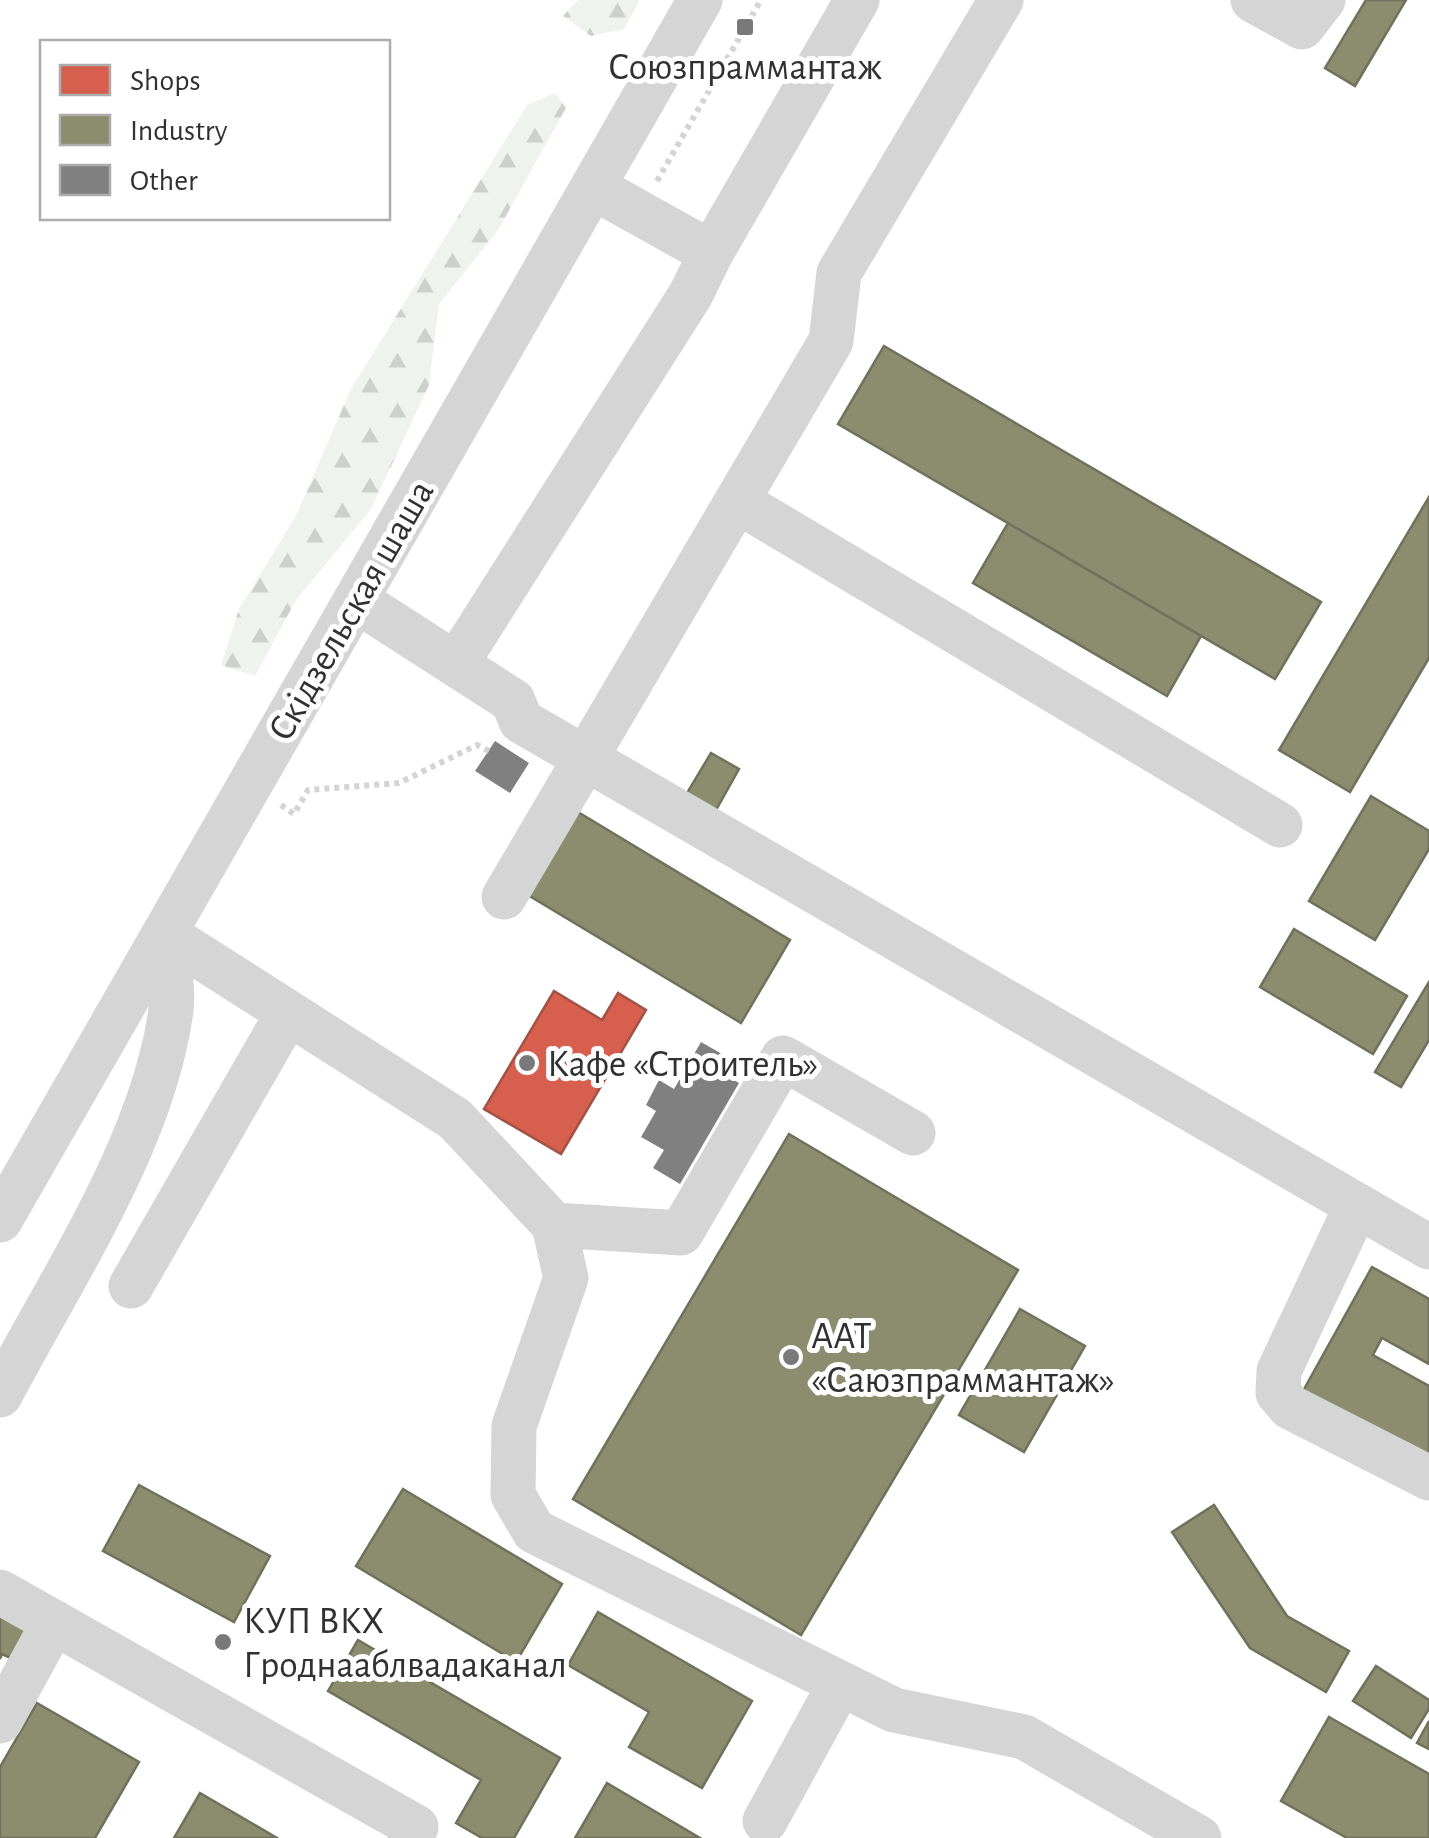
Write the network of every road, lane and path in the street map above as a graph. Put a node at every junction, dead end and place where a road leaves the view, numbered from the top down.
1 (700, 0) edge
2 (761, 0) edge
3 (857, 0) edge
4 (1001, 0) edge
5 (1253, 0) edge
6 (1323, 0) edge
7 (593, 187) junction
8 (638, 213) junction
9 (711, 253) junction
10 (737, 501) junction
11 (356, 600) junction
12 (456, 664) junction
13 (489, 750) dead end
14 (587, 759) junction
15 (250, 786) junction
16 (1280, 825) dead end
17 (504, 898) dead end
18 (165, 934) junction
19 (288, 1013) junction
20 (913, 1133) dead end
21 (1357, 1205) junction
22 (0, 1220) edge
23 (554, 1225) junction
24 (1429, 1247) edge
25 (131, 1286) dead end
26 (0, 1394) edge
27 (1429, 1478) edge
28 (0, 1592) edge
29 (54, 1622) junction
30 (840, 1684) junction
31 (0, 1721) edge
32 (766, 1821) dead end
33 (410, 1838) edge
34 (1199, 1838) edge

1 - 7 street, Скідзельская шаша
2 - 8 path
3 - 9 street
4 - 10 street
5 - 6 street
7 - 8 street
7 - 11 street, Скідзельская шаша
8 - 9 street
9 - 12 street
10 - 14 street
10 - 16 street
11 - 12 street
11 - 15 street, Скідзельская шаша
12 - 14 street
13 - 15 path
14 - 17 street
14 - 21 street
15 - 18 street, Скідзельская шаша
18 - 19 street
18 - 22 street, Скідзельская шаша
18 - 26 street
19 - 23 street
19 - 25 street
20 - 23 street
21 - 24 street
21 - 27 street
23 - 30 street
28 - 29 street
29 - 31 street
29 - 33 street
30 - 32 street
30 - 34 street

